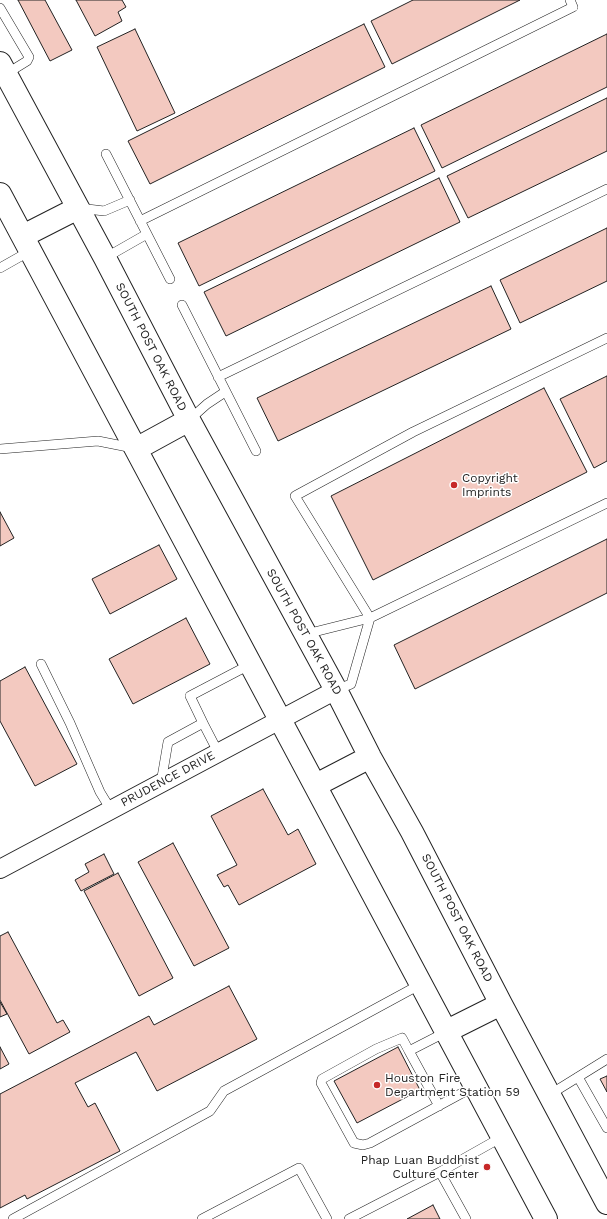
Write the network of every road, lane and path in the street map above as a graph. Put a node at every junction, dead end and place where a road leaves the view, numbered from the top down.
1 (570, 0) edge
2 (0, 8) edge
3 (3, 68) edge
4 (106, 154) dead end
5 (607, 189) edge
6 (0, 194) edge
7 (130, 200) junction
8 (78, 208) junction
9 (140, 221) junction
10 (147, 234) junction
11 (27, 244) junction
12 (105, 258) junction
13 (0, 268) edge
14 (170, 279) dead end
15 (182, 306) dead end
16 (607, 338) edge
17 (218, 377) junction
18 (225, 392) junction
19 (189, 420) junction
20 (0, 449) edge
21 (136, 449) junction
22 (256, 452) dead end
23 (607, 502) edge
24 (370, 618) junction
25 (305, 635) junction
26 (41, 664) dead end
27 (252, 664) junction
28 (336, 690) junction
29 (281, 719) junction
30 (203, 723) junction
31 (218, 752) junction
32 (370, 757) junction
33 (161, 783) junction
34 (316, 785) junction
35 (110, 810) junction
36 (0, 869) edge
37 (421, 984) junction
38 (501, 1004) junction
39 (447, 1031) junction
40 (409, 1051) junction
41 (607, 1059) edge
42 (578, 1077) junction
43 (475, 1086) junction
44 (549, 1095) junction
45 (439, 1106) junction
46 (607, 1128) edge
47 (502, 1137) junction
48 (440, 1172) junction
49 (607, 1202) edge
50 (13, 1219) edge
51 (202, 1219) edge
52 (327, 1219) edge
53 (349, 1219) edge
54 (466, 1219) edge
55 (546, 1219) edge

1 - 9 lane
2 - 3 lane
3 - 8 main road, SOUTH POST OAK ROAD
4 - 7 lane
5 - 17 lane
6 - 11 main road
7 - 8 lane
7 - 9 lane
8 - 11 main road
8 - 12 main road, SOUTH POST OAK ROAD
9 - 10 lane
10 - 12 lane
10 - 14 lane
11 - 13 lane
11 - 21 main road
12 - 19 main road, SOUTH POST OAK ROAD
15 - 17 lane
16 - 24 lane
17 - 18 lane
18 - 19 lane
18 - 22 lane
19 - 21 main road
19 - 25 main road, SOUTH POST OAK ROAD
20 - 21 lane
21 - 27 main road
23 - 24 lane
24 - 25 lane
24 - 28 lane
25 - 28 main road, SOUTH POST OAK ROAD
26 - 35 lane
27 - 29 main road
27 - 30 lane
28 - 29 street, PRUDENCE DRIVE
28 - 32 main road, SOUTH POST OAK ROAD
29 - 31 street, PRUDENCE DRIVE
29 - 34 main road
30 - 31 lane
30 - 33 lane
31 - 33 street, PRUDENCE DRIVE
32 - 34 main road
32 - 38 main road, SOUTH POST OAK ROAD
33 - 35 street, PRUDENCE DRIVE
34 - 37 main road
35 - 36 street, PRUDENCE DRIVE
37 - 39 main road
37 - 50 lane
38 - 39 main road
38 - 44 main road, SOUTH POST OAK ROAD
39 - 40 lane
39 - 43 main road
40 - 45 lane
40 - 45 lane
41 - 42 lane
42 - 44 lane
42 - 46 lane
43 - 45 lane
43 - 47 main road
44 - 49 main road, SOUTH POST OAK ROAD
47 - 48 lane
47 - 55 main road
48 - 53 lane
48 - 54 lane
51 - 52 lane

